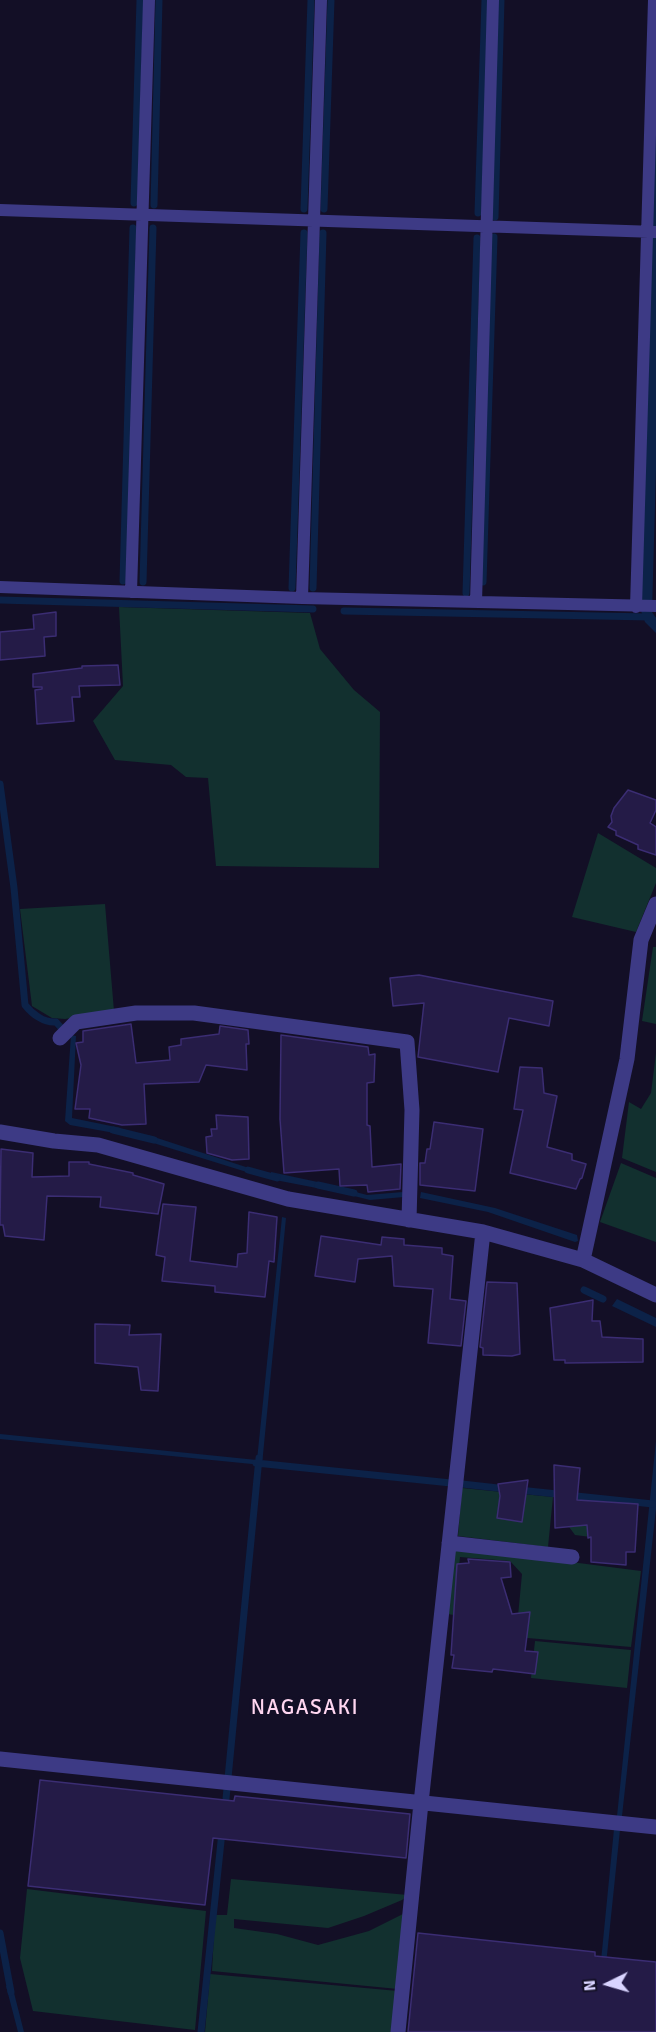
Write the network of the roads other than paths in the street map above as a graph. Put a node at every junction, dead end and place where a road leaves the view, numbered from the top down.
1 (149, 0) edge
2 (321, 0) edge
3 (493, 0) edge
4 (654, 0) edge
5 (0, 210) edge
6 (144, 213) junction
7 (313, 221) junction
8 (486, 225) junction
9 (652, 232) edge
10 (0, 587) edge
11 (131, 592) junction
12 (302, 598) junction
13 (476, 602) junction
14 (656, 606) edge
15 (636, 607) junction
16 (656, 904) edge
17 (60, 1038) dead end
18 (0, 1132) edge
19 (410, 1220) junction
20 (483, 1232) junction
21 (583, 1260) junction
22 (656, 1294) edge
23 (449, 1543) junction
24 (572, 1557) dead end
25 (0, 1759) edge
26 (421, 1803) junction
27 (656, 1827) edge
28 (398, 2032) edge

1 - 6 lane
2 - 7 lane
3 - 8 lane
4 - 9 lane
5 - 6 lane
6 - 7 lane
6 - 11 lane
7 - 8 lane
7 - 12 lane
8 - 9 lane
8 - 13 lane
9 - 15 lane
10 - 11 lane
11 - 12 lane
12 - 13 lane
13 - 15 lane
14 - 15 lane
16 - 21 street
17 - 19 street
18 - 19 street
19 - 20 street
20 - 21 street
20 - 23 street
21 - 22 street
23 - 24 street
23 - 26 street
25 - 26 street
26 - 27 street
26 - 28 street

